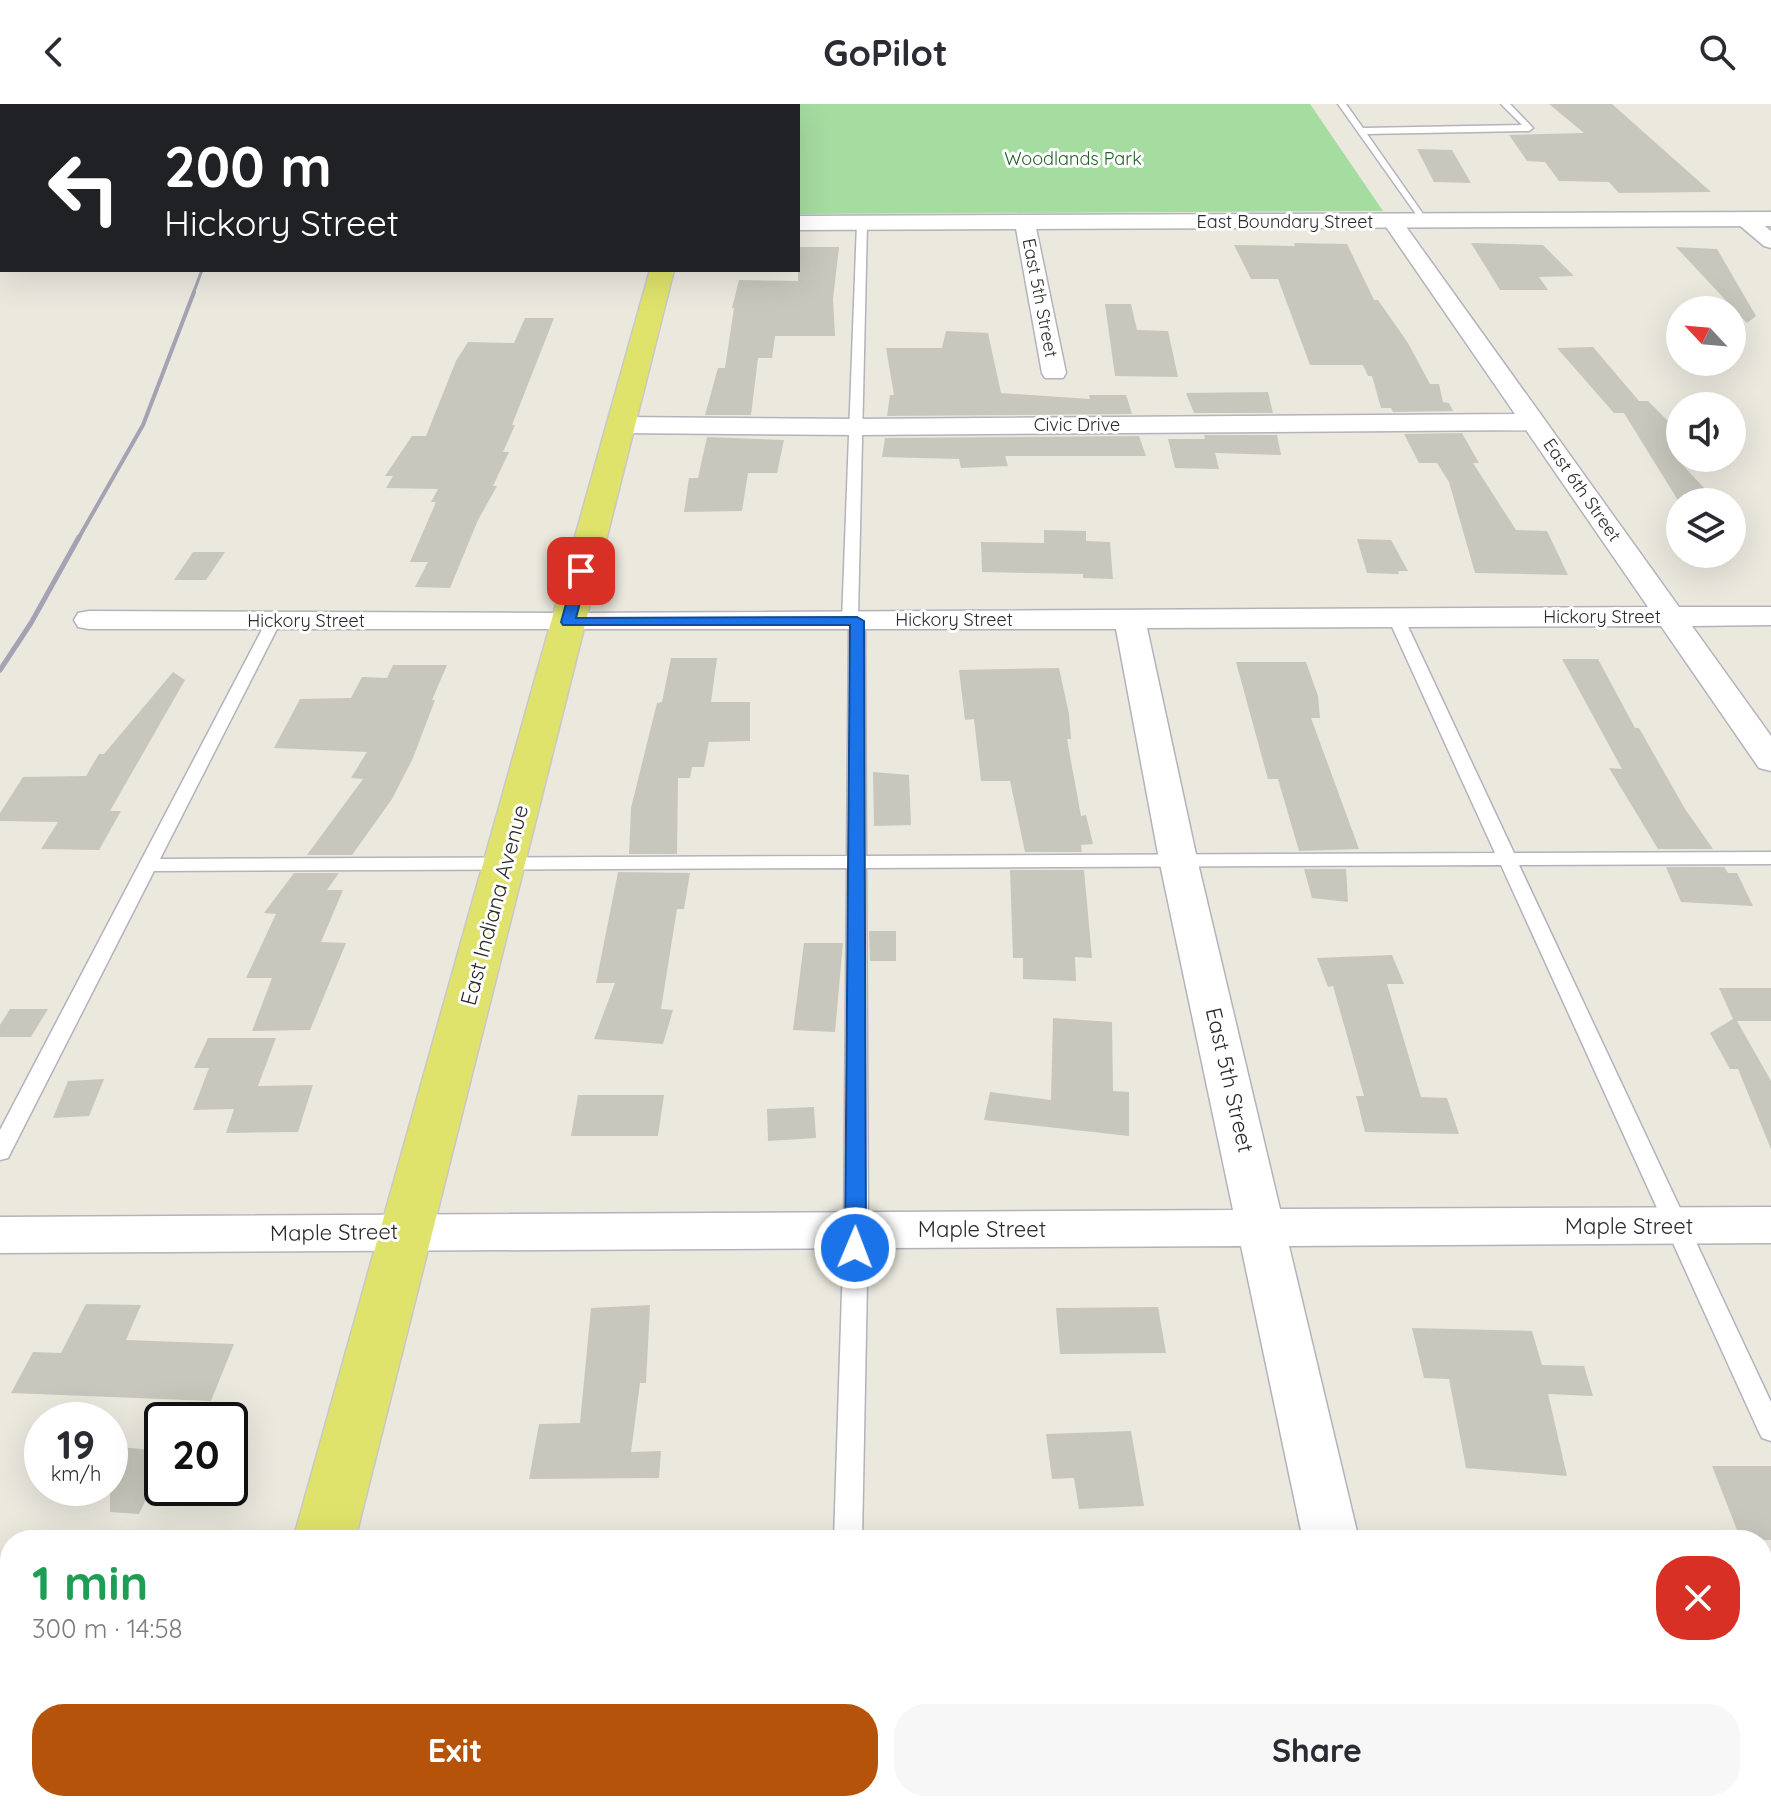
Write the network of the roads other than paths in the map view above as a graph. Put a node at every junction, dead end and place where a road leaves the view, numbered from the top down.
1 (1342, 104) edge
2 (1505, 104) edge
3 (1360, 131) junction
4 (1771, 219) edge
5 (1745, 220) junction
6 (1392, 221) junction
7 (1423, 221) junction
8 (800, 223) edge
9 (862, 223) junction
10 (1025, 223) junction
11 (1771, 242) edge
12 (661, 272) edge
13 (1054, 373) dead end
14 (1535, 422) junction
15 (620, 425) junction
16 (857, 427) junction
17 (1670, 616) junction
18 (1771, 616) edge
19 (1396, 618) junction
20 (89, 620) dead end
21 (1130, 620) junction
22 (273, 621) junction
23 (854, 621) junction
24 (568, 622) junction
25 (1771, 761) edge
26 (1771, 858) edge
27 (1178, 859) junction
28 (1507, 859) junction
29 (857, 861) junction
30 (505, 862) junction
31 (147, 865) junction
32 (0, 1152) edge
33 (1675, 1225) junction
34 (1771, 1225) edge
35 (1262, 1229) junction
36 (856, 1230) junction
37 (408, 1231) junction
38 (0, 1235) edge
39 (1771, 1430) edge
40 (327, 1530) edge
41 (848, 1530) edge
42 (1329, 1530) edge

1 - 3 lane
2 - 3 lane
3 - 7 lane
4 - 5 street, East Boundary Street
5 - 7 street, East Boundary Street
5 - 11 street
6 - 7 street, East Boundary Street
6 - 10 street, East Boundary Street
6 - 14 street, East 6th Street
8 - 9 street, East Boundary Street
9 - 10 street, East Boundary Street
9 - 16 lane
10 - 13 street, East 5th Street
12 - 15 main road, East Indiana Avenue
14 - 16 street, Civic Drive
14 - 17 street, East 6th Street
15 - 16 street, Civic Drive
15 - 24 main road, East Indiana Avenue
16 - 23 lane
17 - 18 street, Hickory Street
17 - 19 street, Hickory Street
17 - 25 street, East 6th Street
19 - 21 street, Hickory Street
19 - 28 lane
20 - 22 street, Hickory Street
21 - 23 street, Hickory Street
21 - 27 street, East 5th Street
22 - 24 street, Hickory Street
22 - 31 lane
23 - 24 street, Hickory Street
23 - 29 lane
24 - 30 main road, East Indiana Avenue
26 - 28 lane
27 - 28 lane
27 - 29 lane
27 - 35 street, East 5th Street
28 - 33 lane
29 - 30 lane
29 - 36 lane
30 - 31 lane
30 - 37 main road, East Indiana Avenue
31 - 32 lane
33 - 34 street, Maple Street
33 - 35 street, Maple Street
33 - 39 lane
35 - 36 street, Maple Street
35 - 42 street, East 5th Street
36 - 37 street, Maple Street
36 - 41 lane
37 - 38 street, Maple Street
37 - 40 main road, East Indiana Avenue

